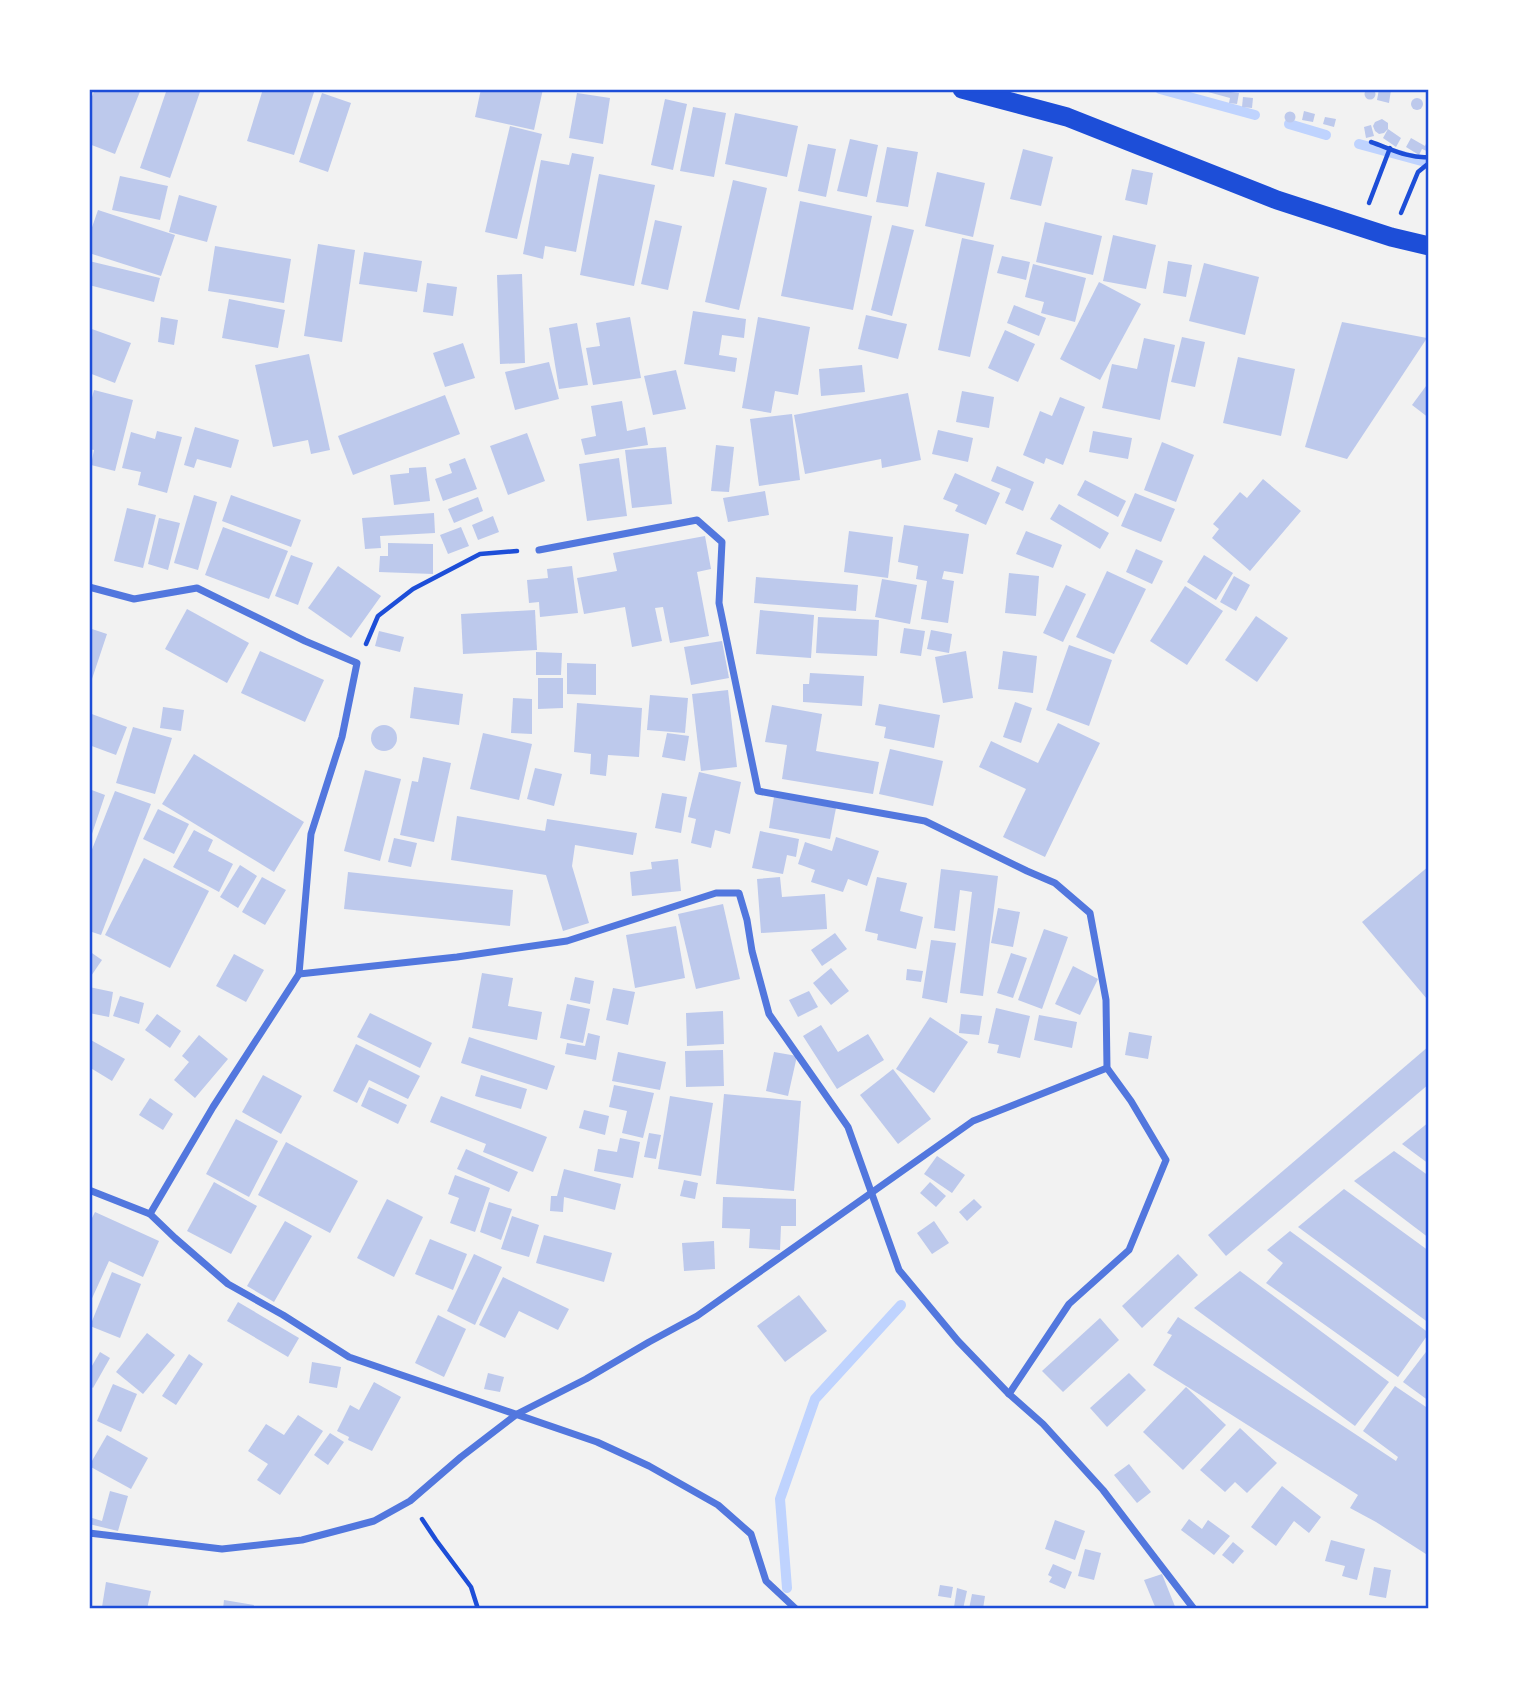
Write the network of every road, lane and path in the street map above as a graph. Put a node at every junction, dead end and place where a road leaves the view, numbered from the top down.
1 (962, 89) edge
2 (1371, 142) dead end
3 (1390, 148) junction
4 (1429, 157) edge
5 (1429, 163) edge
6 (1360, 226) junction
7 (1391, 237) junction
8 (1429, 246) edge
9 (539, 550) joint
10 (89, 587) edge
11 (356, 663) junction
12 (299, 974) junction
13 (1107, 1068) junction
14 (89, 1190) edge
15 (872, 1192) junction
16 (150, 1214) junction
17 (1009, 1394) junction
18 (517, 1414) junction
19 (410, 1501) junction
20 (89, 1533) edge
21 (478, 1609) edge
22 (796, 1609) edge
23 (1194, 1609) edge

1 - 6 highway
2 - 3 path
3 - 4 path
3 - 6 path
5 - 7 path
6 - 7 highway
7 - 8 highway
9 - 11 path
9 - 13 street
10 - 11 street
11 - 12 street
12 - 15 street
12 - 16 street
13 - 15 street
13 - 17 street
14 - 16 street
15 - 17 street
15 - 18 street
16 - 18 street
17 - 23 street
18 - 19 street
18 - 22 street
19 - 20 street
19 - 21 path

